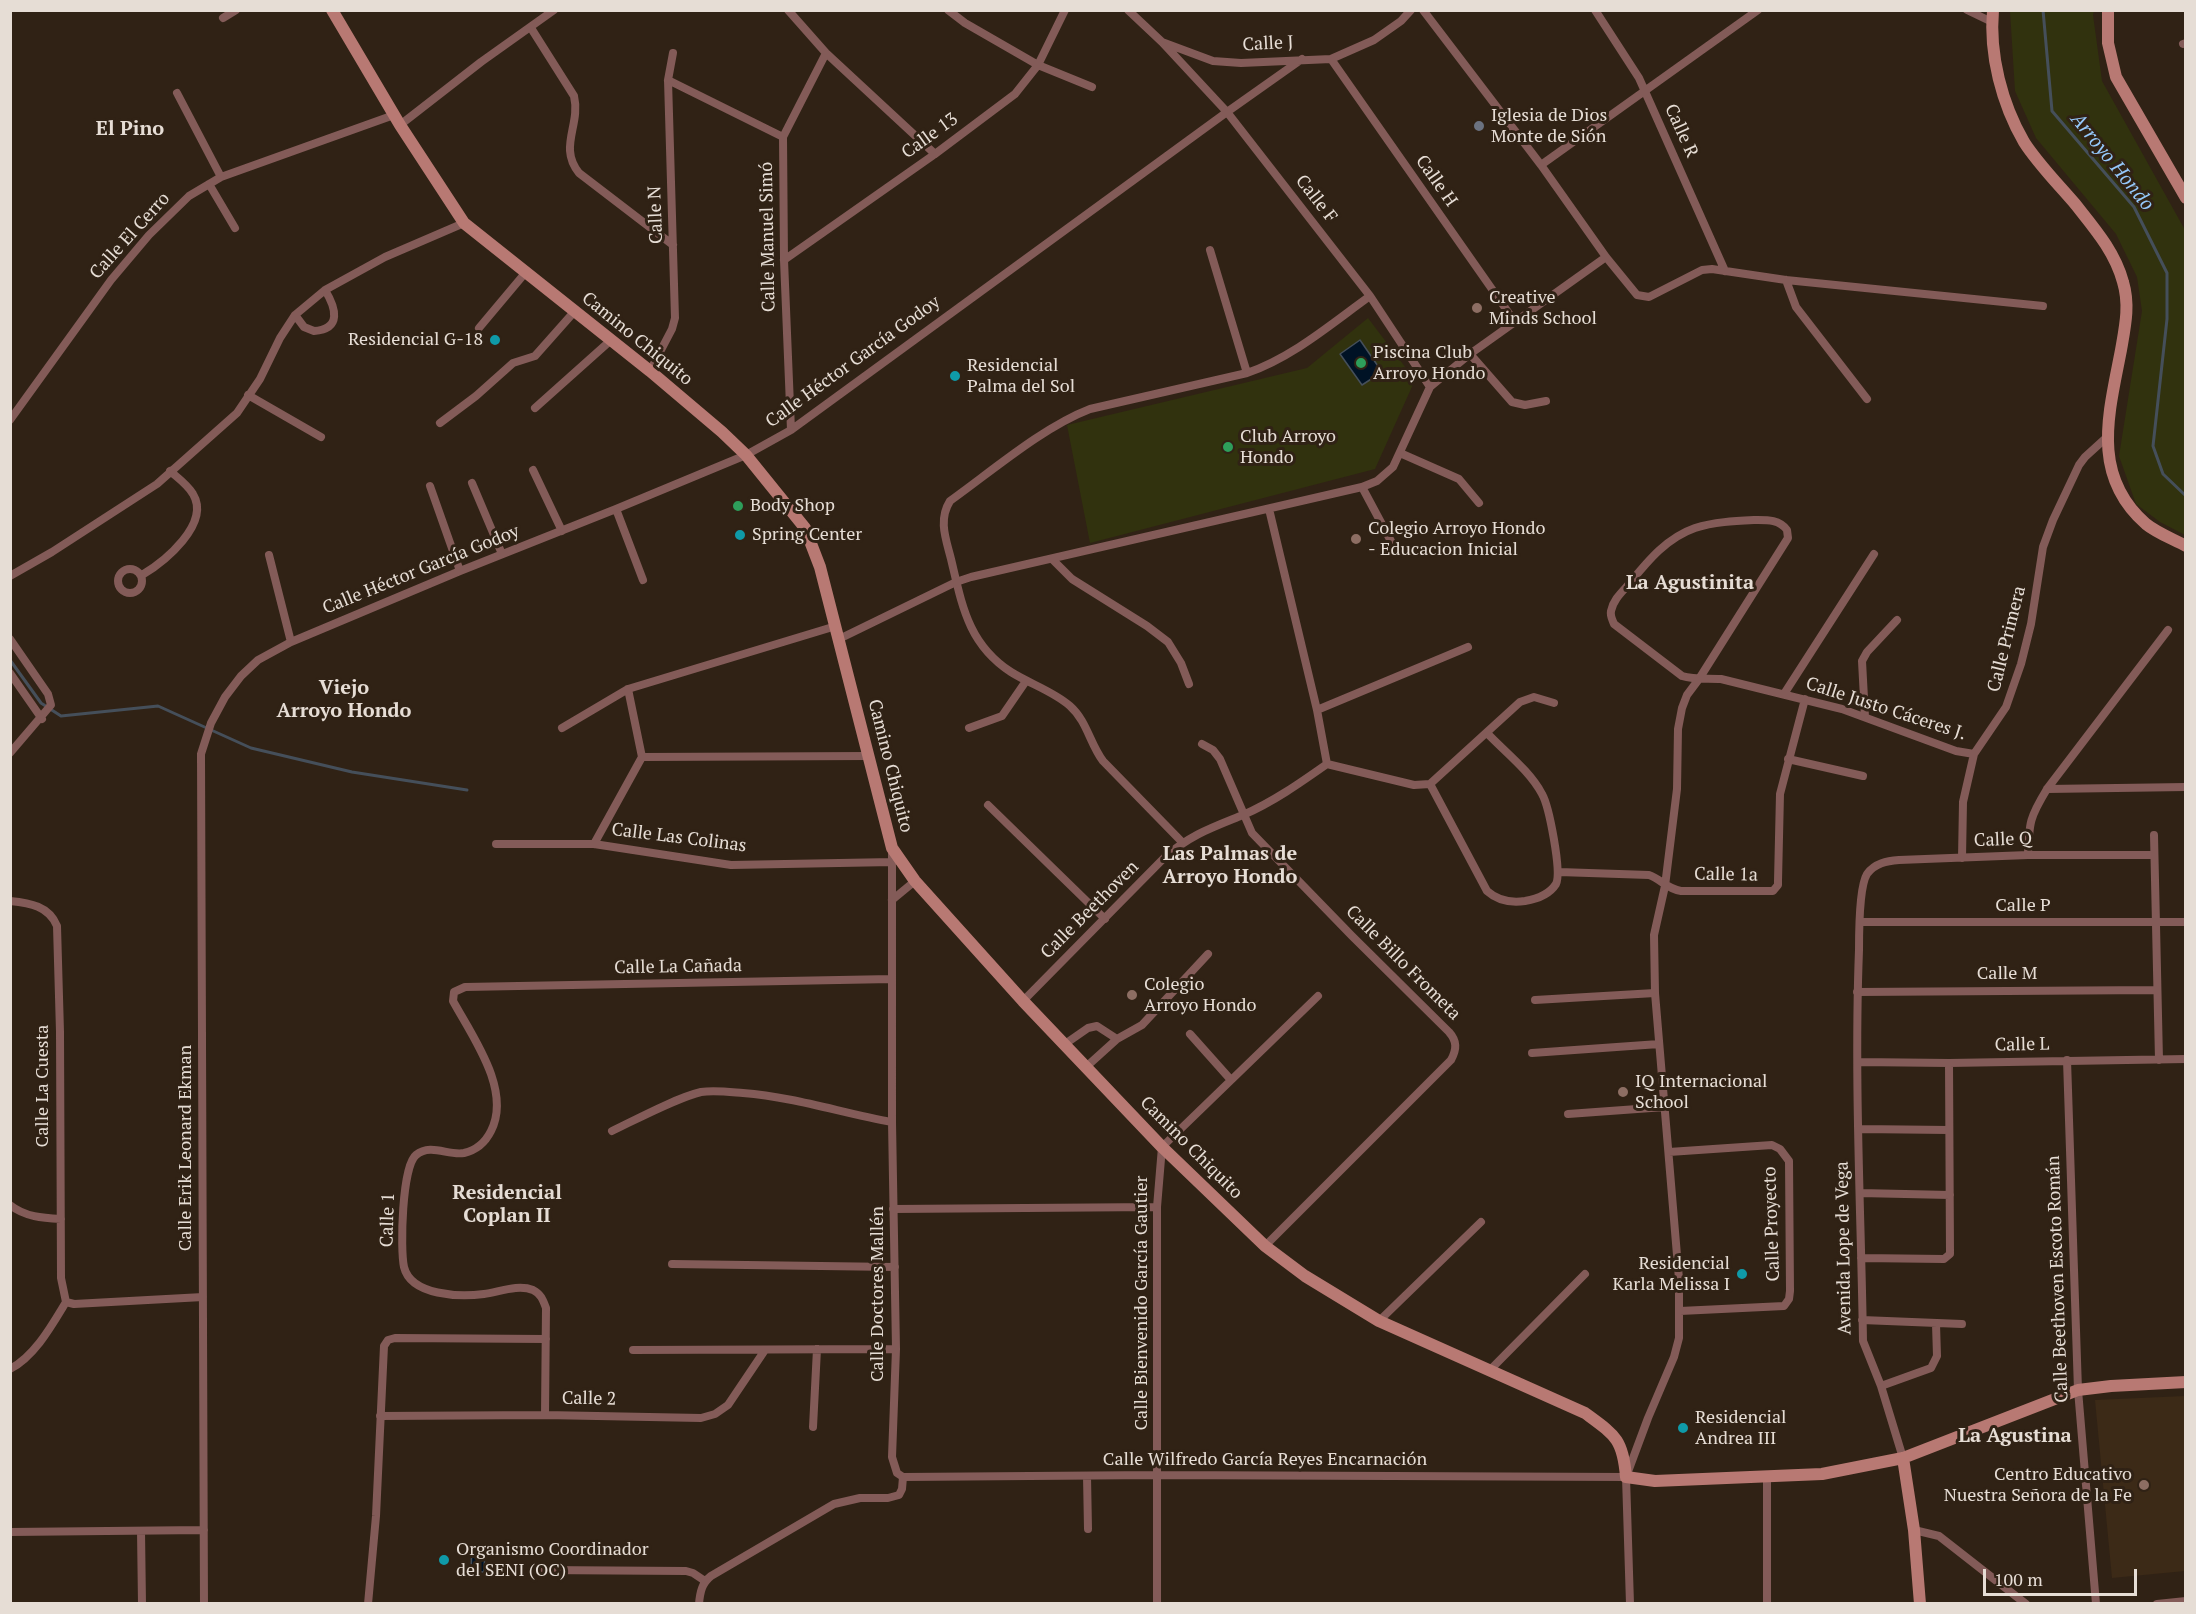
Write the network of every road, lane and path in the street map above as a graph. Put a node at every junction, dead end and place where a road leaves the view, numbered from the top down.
1 (236, 10) edge
2 (332, 10) edge
3 (554, 10) edge
4 (789, 10) edge
5 (948, 10) edge
6 (1065, 10) edge
7 (1128, 10) edge
8 (1411, 10) edge
9 (1423, 10) edge
10 (1595, 10) edge
11 (1758, 10) edge
12 (1967, 10) edge
13 (2108, 10) edge
14 (1993, 16) edge
15 (223, 18) dead end
16 (531, 28) junction
17 (1162, 42) junction
18 (673, 53) dead end
19 (826, 53) junction
20 (1302, 59) junction
21 (1330, 59) junction
22 (1038, 65) junction
23 (668, 80) junction
24 (1092, 87) dead end
25 (1644, 90) junction
26 (177, 93) dead end
27 (1227, 111) junction
28 (397, 120) junction
29 (783, 137) junction
30 (935, 154) junction
31 (1541, 165) junction
32 (221, 177) junction
33 (209, 184) junction
34 (2186, 198) edge
35 (464, 223) junction
36 (235, 228) dead end
37 (673, 245) junction
38 (1210, 250) dead end
39 (1606, 257) junction
40 (784, 260) junction
41 (1725, 271) junction
42 (526, 272) junction
43 (1786, 280) junction
44 (325, 290) junction
45 (1370, 296) junction
46 (2043, 306) dead end
47 (574, 312) junction
48 (295, 315) junction
49 (1515, 322) junction
50 (479, 328) dead end
51 (610, 341) junction
52 (1470, 354) junction
53 (650, 371) junction
54 (1247, 373) junction
55 (1430, 387) junction
56 (248, 395) junction
57 (1867, 399) dead end
58 (1546, 401) dead end
59 (536, 408) dead end
60 (10, 420) edge
61 (440, 423) dead end
62 (791, 430) junction
63 (321, 436) dead end
64 (2107, 437) junction
65 (1401, 453) junction
66 (746, 455) junction
67 (533, 470) dead end
68 (170, 471) junction
69 (472, 483) dead end
70 (430, 486) dead end
71 (1362, 487) junction
72 (1479, 503) dead end
73 (616, 509) junction
74 (1269, 510) junction
75 (562, 531) junction
76 (1392, 543) dead end
77 (2186, 546) edge
78 (502, 554) junction
79 (1874, 554) dead end
80 (269, 555) dead end
81 (1053, 560) junction
82 (460, 571) junction
83 (10, 576) edge
84 (142, 576) dead end
85 (643, 580) dead end
86 (956, 582) junction
87 (1897, 620) dead end
88 (836, 626) junction
89 (2168, 630) dead end
90 (10, 639) edge
91 (839, 639) junction
92 (291, 642) junction
93 (1468, 647) dead end
94 (10, 673) edge
95 (1699, 679) junction
96 (1026, 681) junction
97 (1189, 684) dead end
98 (628, 689) junction
99 (1784, 694) junction
100 (225, 697) joint
101 (1805, 699) junction
102 (1554, 703) dead end
103 (1317, 710) junction
104 (1865, 717) junction
105 (42, 718) junction
106 (562, 728) dead end
107 (969, 728) dead end
108 (1487, 733) junction
109 (1202, 744) dead end
110 (10, 753) edge
111 (1974, 754) junction
112 (867, 756) junction
113 (642, 757) junction
114 (1788, 759) junction
115 (1327, 764) junction
116 (1863, 776) dead end
117 (1430, 784) junction
118 (2186, 787) edge
119 (2047, 789) junction
120 (988, 805) dead end
121 (1244, 814) junction
122 (2154, 835) dead end
123 (1182, 842) junction
124 (496, 844) dead end
125 (594, 844) junction
126 (892, 849) junction
127 (2028, 855) junction
128 (2154, 855) junction
129 (1962, 858) junction
130 (893, 862) junction
131 (1559, 872) junction
132 (915, 881) junction
133 (1863, 884) joint
134 (1665, 886) junction
135 (892, 900) junction
136 (10, 901) edge
137 (1105, 919) junction
138 (1860, 922) junction
139 (2156, 922) junction
140 (2186, 922) edge
141 (1208, 954) dead end
142 (892, 979) junction
143 (465, 987) joint
144 (2157, 990) junction
145 (1857, 992) junction
146 (1655, 993) junction
147 (1318, 996) dead end
148 (1535, 1000) dead end
149 (1023, 1001) junction
150 (1190, 1034) dead end
151 (1117, 1039) junction
152 (1065, 1044) junction
153 (1659, 1044) junction
154 (1532, 1053) dead end
155 (2186, 1059) edge
156 (2067, 1060) junction
157 (2159, 1060) junction
158 (1858, 1062) junction
159 (1949, 1063) junction
160 (1086, 1067) junction
161 (1232, 1080) junction
162 (1665, 1107) junction
163 (1568, 1114) dead end
164 (892, 1122) junction
165 (1859, 1129) junction
166 (1949, 1130) junction
167 (612, 1131) dead end
168 (1162, 1147) junction
169 (1669, 1152) junction
170 (1860, 1193) junction
171 (1950, 1195) junction
172 (10, 1205) edge
173 (1157, 1208) junction
174 (893, 1209) junction
175 (61, 1219) junction
176 (1481, 1222) dead end
177 (1265, 1246) junction
178 (1861, 1258) junction
179 (672, 1264) dead end
180 (895, 1267) junction
181 (1585, 1274) dead end
182 (203, 1297) junction
183 (66, 1302) junction
184 (1680, 1311) junction
185 (1862, 1320) junction
186 (1380, 1321) junction
187 (1936, 1324) junction
188 (1962, 1324) dead end
189 (546, 1339) junction
190 (817, 1349) junction
191 (896, 1349) junction
192 (633, 1350) dead end
193 (765, 1350) junction
194 (10, 1369) edge
195 (1490, 1370) junction
196 (2186, 1382) edge
197 (1881, 1386) junction
198 (2078, 1390) junction
199 (545, 1415) junction
200 (380, 1416) junction
201 (813, 1427) dead end
202 (1903, 1458) junction
203 (1087, 1476) junction
204 (1157, 1476) junction
205 (903, 1477) junction
206 (1626, 1477) junction
207 (1767, 1478) junction
208 (1088, 1529) dead end
209 (204, 1530) junction
210 (1914, 1530) junction
211 (141, 1531) junction
212 (10, 1532) edge
213 (540, 1570) dead end
214 (705, 1581) junction
215 (2186, 1601) edge
216 (142, 1604) edge
217 (204, 1604) edge
218 (368, 1604) edge
219 (699, 1604) edge
220 (1157, 1604) edge
221 (1630, 1604) edge
222 (1767, 1604) edge
223 (1920, 1604) edge
224 (2026, 1604) edge
225 (2096, 1604) edge
226 (2157, 1604) edge

1 - 15 street
2 - 28 main road, Camino Chiquito
3 - 16 street, Calle El Cerro
4 - 19 street
5 - 22 street
6 - 22 street, Calle 13
7 - 17 street, Calle J
8 - 21 street, Calle J
9 - 31 street
10 - 25 street, Calle R
11 - 25 street
12 - 14 street
13 - 34 main road
14 - 64 main road
16 - 28 street, Calle El Cerro
16 - 37 street
17 - 20 street, Calle J
17 - 27 street, Calle F
18 - 23 street, Calle N
19 - 29 street, Calle Manuel Simó
19 - 30 street
20 - 21 street, Calle J
20 - 27 street, Calle Héctor García Godoy
21 - 49 street, Calle H
22 - 24 street
22 - 30 street, Calle 13
23 - 29 street
23 - 37 street, Calle N
25 - 31 street
25 - 41 street, Calle R
26 - 32 street
27 - 45 street, Calle F
27 - 62 street, Calle Héctor García Godoy
28 - 32 street, Calle El Cerro
28 - 35 main road, Camino Chiquito
29 - 40 street, Calle Manuel Simó
30 - 40 street, Calle 13
31 - 39 street
32 - 33 street, Calle El Cerro
33 - 36 street
33 - 60 street, Calle El Cerro
35 - 42 main road, Camino Chiquito
35 - 44 street
37 - 53 street, Calle N
38 - 54 street
39 - 41 street
39 - 49 street
40 - 62 street, Calle Manuel Simó
41 - 43 street
42 - 47 main road, Camino Chiquito
42 - 50 street
43 - 46 street
43 - 57 street
44 - 48 street
44 - 48 street
45 - 54 street
45 - 55 street, Calle F
47 - 51 main road, Camino Chiquito
47 - 61 street
48 - 56 street
49 - 52 street
51 - 53 main road, Camino Chiquito
51 - 59 street
52 - 55 street
52 - 58 street
53 - 66 main road, Camino Chiquito
54 - 86 street
55 - 65 street
56 - 63 street
56 - 68 street
62 - 66 street, Calle Héctor García Godoy
64 - 77 main road
64 - 111 street, Calle Primera
65 - 71 street
65 - 72 street
66 - 73 street, Calle Héctor García Godoy
66 - 88 main road, Camino Chiquito
67 - 75 street
68 - 83 street
68 - 84 street
69 - 78 street
70 - 82 street
71 - 74 street
71 - 76 street
73 - 75 street, Calle Héctor García Godoy
73 - 85 street
74 - 81 street
74 - 103 street
75 - 78 street, Calle Héctor García Godoy
78 - 82 street, Calle Héctor García Godoy
79 - 99 street
80 - 92 street
81 - 86 street
81 - 97 street
82 - 92 street, Calle Héctor García Godoy
86 - 91 street
86 - 96 street
87 - 104 street
88 - 91 main road, Camino Chiquito
88 - 98 street
89 - 119 street
90 - 105 street
91 - 112 main road, Camino Chiquito
92 - 100 street, Calle Héctor García Godoy
93 - 103 street
94 - 105 street
95 - 95 street, Calle Justo Cáceres J.
95 - 99 street, Calle Justo Cáceres J.
95 - 134 street
96 - 107 street
96 - 123 street
98 - 106 street
98 - 113 street
99 - 101 street, Calle Justo Cáceres J.
100 - 182 street, Calle Erik Leonard Ekman
101 - 104 street, Calle Justo Cáceres J.
101 - 114 street, Calle 1a
102 - 108 street
103 - 115 street
104 - 111 street, Calle Justo Cáceres J.
105 - 110 street
108 - 117 street
108 - 131 street
109 - 121 street, Calle Billo Frometa
111 - 129 street, Calle Primera
112 - 113 street
112 - 126 main road, Camino Chiquito
113 - 125 street
114 - 116 street
114 - 134 street, Calle 1a
115 - 117 street
115 - 121 street, Calle Beethoven
117 - 131 street
118 - 119 street
119 - 127 street
120 - 137 street
121 - 123 street, Calle Beethoven
121 - 177 street, Calle Billo Frometa
122 - 128 street
123 - 137 street, Calle Beethoven
124 - 125 street, Calle Las Colinas
125 - 130 street, Calle Las Colinas
126 - 130 street, Calle Doctores Mallén
126 - 132 main road, Camino Chiquito
127 - 128 street, Calle Q
127 - 129 street, Calle Q
128 - 139 street
129 - 133 street, Calle Q
130 - 135 street, Calle Doctores Mallén
131 - 134 street, Calle 1a
132 - 135 street
132 - 149 main road, Camino Chiquito
133 - 138 street, Avenida Lope de Vega
134 - 146 street
135 - 142 street, Calle Doctores Mallén
136 - 175 street, Calle La Cuesta
137 - 149 street, Calle Beethoven
138 - 139 street, Calle P
138 - 145 street, Avenida Lope de Vega
139 - 140 street, Calle P
139 - 144 street
141 - 151 street
142 - 143 street, Calle La Cañada
142 - 164 street, Calle Doctores Mallén
143 - 189 street, Calle 1
144 - 145 street, Calle M
144 - 157 street
145 - 158 street, Avenida Lope de Vega
146 - 148 street
146 - 153 street
147 - 161 street
149 - 152 main road, Camino Chiquito
150 - 161 street
151 - 152 street
151 - 160 street
152 - 160 main road, Camino Chiquito
153 - 154 street
153 - 162 street
155 - 157 street, Calle L
156 - 157 street, Calle L
156 - 159 street, Calle L
156 - 198 street, Calle Beethoven Escoto Román
158 - 159 street, Calle L
158 - 165 street, Avenida Lope de Vega
159 - 166 street
160 - 168 main road, Camino Chiquito
161 - 168 street
162 - 163 street
162 - 169 street
164 - 167 street
164 - 174 street, Calle Doctores Mallén
165 - 166 street
165 - 170 street, Avenida Lope de Vega
166 - 171 street
168 - 173 street, Calle Bienvenido García Gautier
168 - 177 main road, Camino Chiquito
169 - 184 street
169 - 184 street, Calle Proyecto
170 - 171 street
170 - 178 street, Avenida Lope de Vega
171 - 178 street
172 - 175 street
173 - 174 street
173 - 204 street, Calle Bienvenido García Gautier
174 - 180 street, Calle Doctores Mallén
175 - 183 street, Calle La Cuesta
176 - 186 street
177 - 186 main road, Camino Chiquito
178 - 185 street, Avenida Lope de Vega
179 - 180 street
180 - 191 street, Calle Doctores Mallén
181 - 195 street
182 - 183 street
182 - 209 street, Calle Erik Leonard Ekman
183 - 194 street
184 - 206 street
185 - 187 street
185 - 197 street, Avenida Lope de Vega
186 - 195 main road, Camino Chiquito
187 - 188 street
187 - 197 street
189 - 199 street, Calle 1
189 - 200 street
190 - 191 street
190 - 193 street
190 - 201 street
191 - 205 street, Calle Doctores Mallén
192 - 193 street
193 - 199 street, Calle 2
195 - 206 main road, Camino Chiquito
196 - 198 main road
197 - 202 street, Avenida Lope de Vega
198 - 202 main road
198 - 225 street, Calle Beethoven Escoto Román
199 - 200 street, Calle 2
200 - 218 street
202 - 207 main road
202 - 210 main road, Avenida Lope de Vega
203 - 204 street, Calle Wilfredo García Reyes Encarnación
203 - 205 street, Calle Wilfredo García Reyes Encarnación
203 - 208 street
204 - 206 street, Calle Wilfredo García Reyes Encarnación
204 - 220 street, Calle Bienvenido García Gautier
205 - 214 street
206 - 207 main road
206 - 221 street
207 - 222 street
209 - 211 street
209 - 217 street, Calle Erik Leonard Ekman
210 - 223 main road, Avenida Lope de Vega
210 - 224 street
211 - 212 street
211 - 216 street
213 - 214 street
214 - 219 street
215 - 226 street

